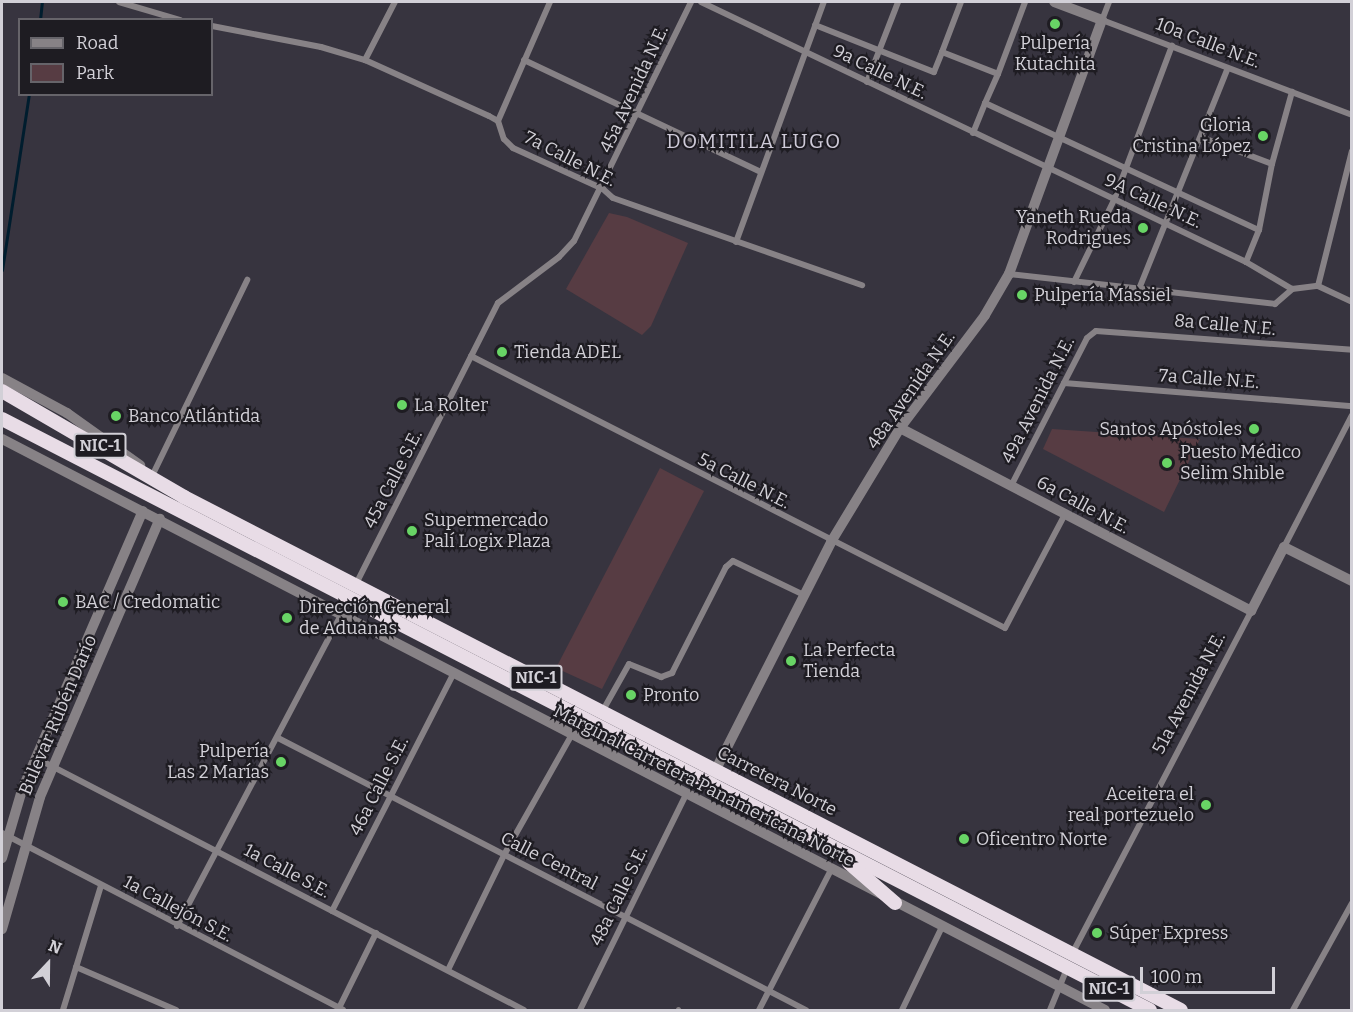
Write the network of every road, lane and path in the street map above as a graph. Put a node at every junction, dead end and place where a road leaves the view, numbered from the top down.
1 (119, 2) edge
2 (395, 2) edge
3 (550, 2) edge
4 (692, 2) edge
5 (701, 2) edge
6 (824, 2) edge
7 (898, 2) edge
8 (961, 2) edge
9 (1025, 2) edge
10 (1054, 2) edge
11 (1109, 2) edge
12 (173, 18) edge
13 (1102, 20) junction
14 (815, 24) junction
15 (213, 26) edge
16 (1172, 46) junction
17 (879, 50) junction
18 (804, 52) junction
19 (942, 52) junction
20 (365, 60) junction
21 (524, 60) junction
22 (1228, 68) junction
23 (998, 74) junction
24 (867, 82) junction
25 (1292, 92) junction
26 (985, 103) junction
27 (640, 112) junction
28 (1352, 115) edge
29 (498, 122) junction
30 (973, 133) junction
31 (1201, 137) junction
32 (1057, 139) junction
33 (1352, 151) edge
34 (1272, 165) junction
35 (1126, 168) junction
36 (1047, 169) junction
37 (761, 172) junction
38 (603, 189) junction
39 (1180, 191) junction
40 (1114, 200) junction
41 (1165, 222) junction
42 (1259, 230) junction
43 (736, 242) junction
44 (1246, 262) junction
45 (1009, 274) junction
46 (247, 280) dead end
47 (1074, 282) junction
48 (862, 285) dead end
49 (1318, 286) junction
50 (1139, 289) junction
51 (1292, 289) junction
52 (1352, 302) edge
53 (1096, 331) joint
54 (1352, 350) edge
55 (471, 356) junction
56 (2, 378) edge
57 (1064, 384) junction
58 (2, 391) edge
59 (1352, 406) edge
60 (1352, 416) edge
61 (3, 420) edge
62 (900, 429) junction
63 (2, 439) edge
64 (153, 474) junction
65 (1011, 486) junction
66 (184, 497) junction
67 (143, 511) junction
68 (1065, 514) junction
69 (160, 519) junction
70 (831, 542) junction
71 (1284, 547) junction
72 (1352, 581) edge
73 (353, 590) junction
74 (804, 595) junction
75 (1251, 611) junction
76 (341, 615) junction
77 (453, 675) junction
78 (602, 712) junction
79 (571, 736) junction
80 (278, 738) junction
81 (36, 758) junction
82 (54, 766) junction
83 (716, 770) junction
84 (709, 783) junction
85 (686, 795) junction
86 (390, 796) junction
87 (4, 834) edge
88 (23, 845) junction
89 (834, 849) junction
90 (217, 851) junction
91 (504, 855) junction
92 (2, 858) edge
93 (831, 870) junction
94 (101, 886) junction
95 (895, 903) junction
96 (1352, 903) edge
97 (332, 911) junction
98 (625, 917) junction
99 (177, 926) junction
100 (942, 927) junction
101 (2, 929) edge
102 (376, 933) junction
103 (1072, 954) junction
104 (76, 967) junction
105 (1067, 968) junction
106 (448, 970) junction
107 (1060, 987) junction
108 (769, 991) junction
109 (1153, 1004) edge
110 (340, 1010) edge
111 (63, 1011) edge
112 (176, 1011) edge
113 (524, 1011) edge
114 (580, 1011) edge
115 (759, 1011) edge
116 (807, 1011) edge
117 (903, 1011) edge
118 (1050, 1011) edge
119 (1105, 1011) edge
120 (1180, 1011) edge
121 (1190, 1011) edge
122 (1293, 1011) edge

1 - 12 street
2 - 20 street
3 - 21 street
4 - 27 street, 45a Avenida N.E.
5 - 18 street, 9a Calle N.E.
6 - 14 street
7 - 17 street
8 - 19 street
9 - 23 street
10 - 13 street, 10a Calle N.E.
11 - 13 street, 48a Avenida N.E.
13 - 16 street, 10a Calle N.E.
13 - 32 street, 48a Avenida N.E.
14 - 17 street
14 - 18 street
15 - 20 street
16 - 22 street, 10a Calle N.E.
16 - 35 street
17 - 19 street
17 - 24 street
18 - 24 street, 9a Calle N.E.
18 - 37 street
19 - 23 street
20 - 29 street
21 - 27 street
21 - 29 street
22 - 25 street, 10a Calle N.E.
22 - 31 street
23 - 26 street
24 - 30 street, 9a Calle N.E.
25 - 28 street, 10a Calle N.E.
25 - 34 street
26 - 30 street
26 - 32 street
27 - 37 street
27 - 38 street, 45a Avenida N.E.
29 - 38 street, 7a Calle N.E.
30 - 36 street, 9a Calle N.E.
31 - 34 street
31 - 39 street
32 - 35 street
32 - 36 street, 48a Avenida N.E.
33 - 49 street
34 - 42 street
35 - 39 street
35 - 40 street
36 - 40 street, 9A Calle N.E.
36 - 45 street, 48a Avenida N.E.
37 - 43 street
38 - 43 street, 7a Calle N.E.
38 - 55 street, 45a Calle S.E.
39 - 41 street
39 - 42 street
40 - 41 street, 9A Calle N.E.
40 - 47 street
41 - 44 street, 9A Calle N.E.
41 - 50 street
42 - 44 street
43 - 48 street, 7a Calle N.E.
44 - 51 street
45 - 47 street
45 - 62 street, 48a Avenida N.E.
46 - 64 street
47 - 50 street
49 - 51 street
49 - 52 street
50 - 51 street
53 - 54 street, 8a Calle N.E.
53 - 57 street, 49a Avenida N.E.
55 - 70 street, 5a Calle N.E.
55 - 73 street, 45a Calle S.E.
56 - 64 street
57 - 59 street, 7a Calle N.E.
57 - 65 street, 49a Avenida N.E.
58 - 66 highway, NIC-1
60 - 71 street, 51a Avenida N.E.
61 - 73 highway, NIC-1
62 - 65 street, 6a Calle N.E.
62 - 70 street, 48a Avenida N.E.
63 - 67 street, Marginal Carretera Panamericana Norte
64 - 66 street
65 - 68 street, 6a Calle N.E.
66 - 73 highway, NIC-1
67 - 69 street, Marginal Carretera Panamericana Norte
67 - 81 street, Bulevar Rubén Darío
68 - 70 street, 5a Calle N.E.
68 - 75 street, 6a Calle N.E.
69 - 76 street, Marginal Carretera Panamericana Norte
69 - 82 street, Bulevar Rubén Darío
70 - 74 street, 48a Avenida N.E.
71 - 72 street
71 - 75 street, 51a Avenida N.E.
73 - 76 street, 45a Calle S.E.
73 - 78 highway, Carretera Norte / NIC-1
73 - 84 highway, Carretera Norte / NIC-1
74 - 78 street
74 - 83 street, 48a Avenida N.E.
75 - 103 street, 51a Avenida N.E.
76 - 77 street, Marginal Carretera Panamericana Norte
76 - 80 street, 45a Calle S.E.
77 - 79 street, Marginal Carretera Panamericana Norte
77 - 86 street, 46a Calle S.E.
78 - 83 highway, Carretera Norte / NIC-1
79 - 85 street, Marginal Carretera Panamericana Norte
79 - 91 street
80 - 86 street, Calle Central
80 - 90 street
81 - 82 street, 1a Calle S.E.
81 - 87 street, Bulevar Rubén Darío
82 - 88 street, Bulevar Rubén Darío
82 - 90 street, 1a Calle S.E.
83 - 84 street, 48a Avenida N.E.
83 - 103 highway, Carretera Norte / NIC-1
84 - 89 highway, Carretera Norte / NIC-1
85 - 93 street, Marginal Carretera Panamericana Norte
85 - 98 street, 48a Calle S.E.
86 - 91 street, Calle Central
86 - 97 street, 46a Calle S.E.
87 - 88 street, 1a Callejón S.E.
87 - 92 street, Bulevar Rubén Darío
88 - 94 street, 1a Callejón S.E.
88 - 101 street, Bulevar Rubén Darío
89 - 95 highway
89 - 105 highway, Carretera Norte / NIC-1
90 - 97 street, 1a Calle S.E.
90 - 99 street
91 - 98 street, Calle Central
91 - 106 street
93 - 95 street, Marginal Carretera Panamericana Norte
93 - 108 street
94 - 99 street, 1a Callejón S.E.
94 - 104 street
95 - 100 street, Marginal Carretera Panamericana Norte
96 - 122 street
97 - 102 street, 1a Calle S.E.
98 - 108 street, Calle Central
98 - 114 street, 48a Calle S.E.
99 - 110 street, 1a Callejón S.E.
100 - 107 street, Marginal Carretera Panamericana Norte
100 - 117 street
102 - 106 street, 1a Calle S.E.
102 - 110 street
103 - 105 street, 51a Avenida N.E.
103 - 109 highway, Carretera Norte / NIC-1
104 - 111 street
104 - 112 street
105 - 107 street, 51a Avenida N.E.
105 - 109 highway, Carretera Norte / NIC-1
106 - 113 street, 1a Calle S.E.
107 - 118 street, 51a Avenida N.E.
107 - 119 street, Marginal Carretera Panamericana Norte
108 - 115 street
108 - 116 street, Calle Central
109 - 120 highway, Carretera Norte / NIC-1
109 - 121 highway

